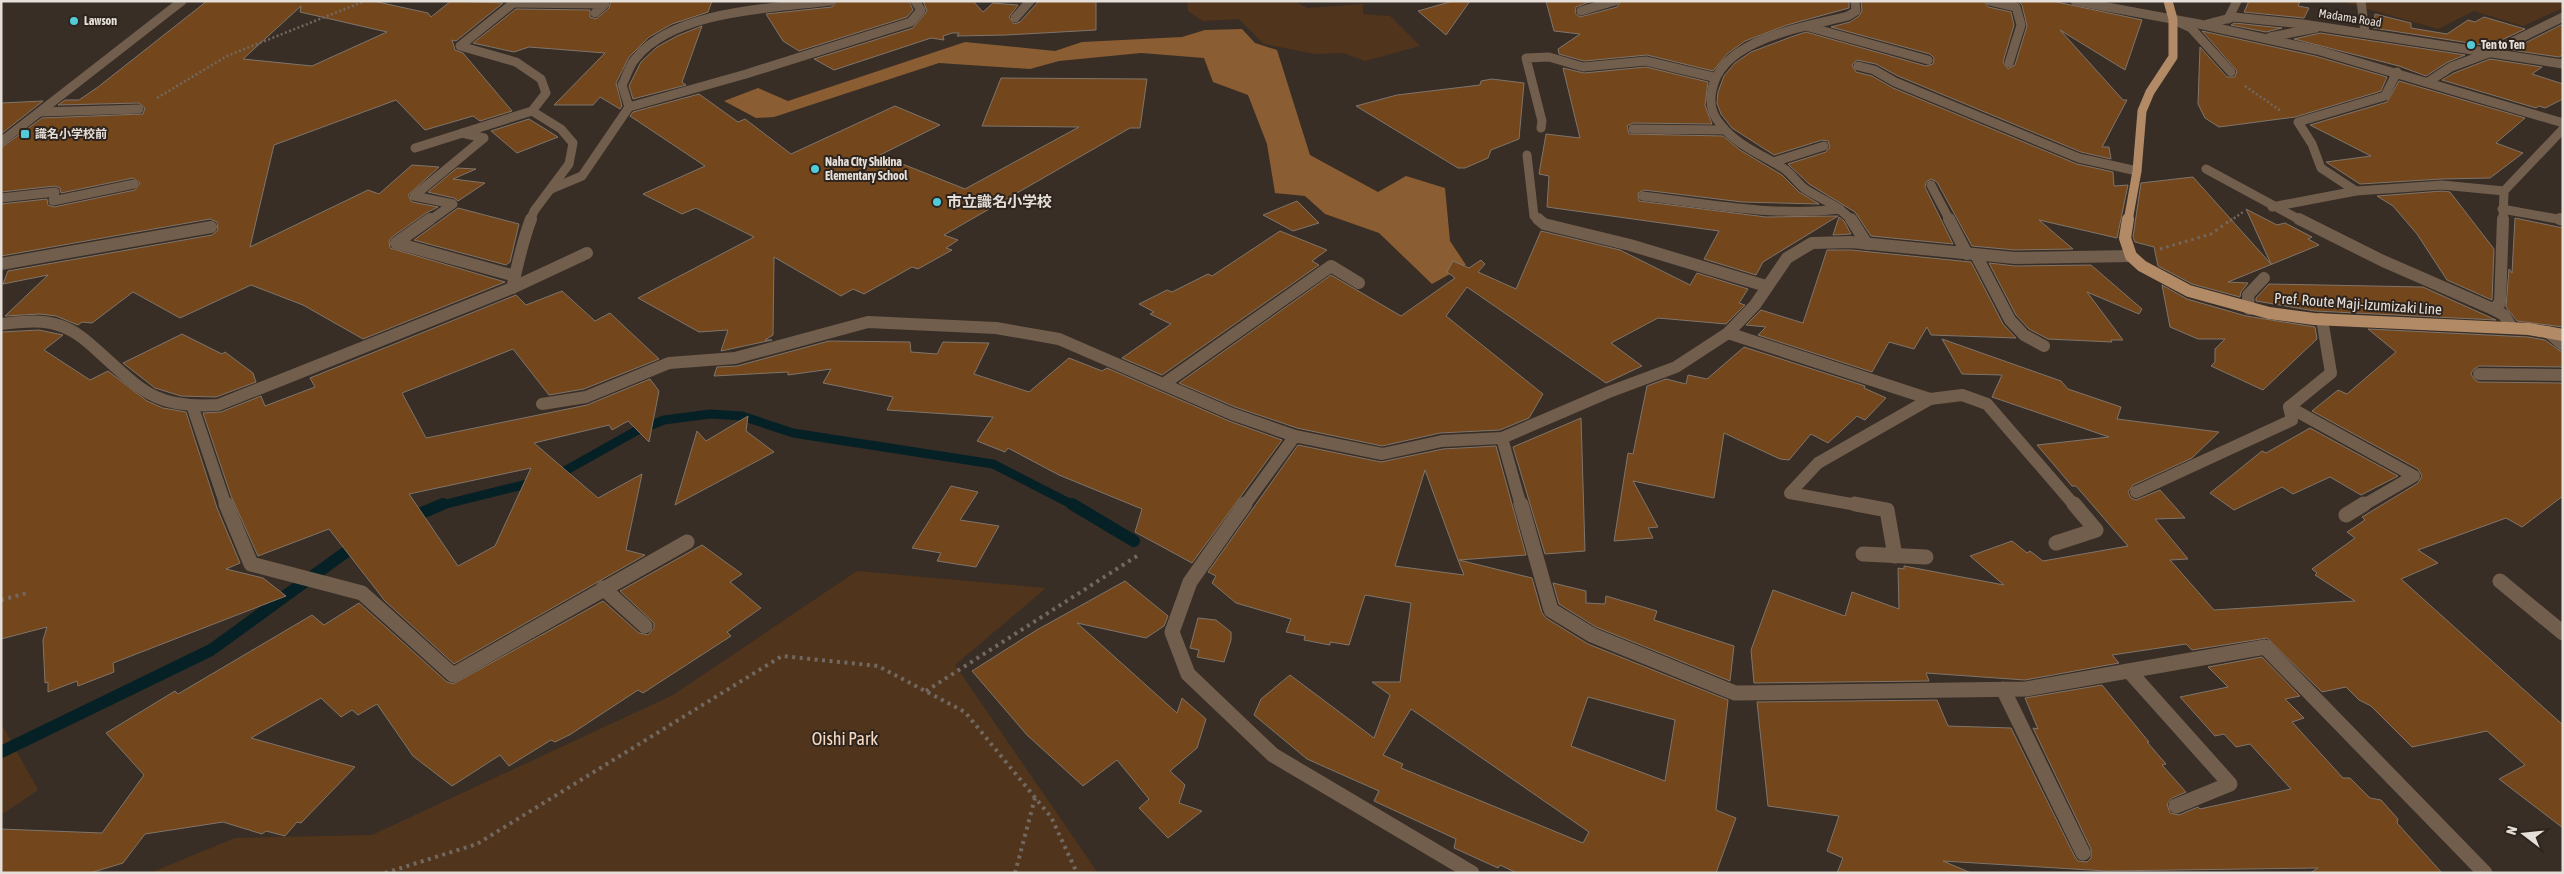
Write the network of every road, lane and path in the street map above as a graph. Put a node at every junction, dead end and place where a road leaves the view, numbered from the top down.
1 (182, 1) edge
2 (365, 1) edge
3 (831, 1) edge
4 (915, 1) edge
5 (1030, 1) edge
6 (1615, 1) edge
7 (1855, 1) edge
8 (1990, 1) edge
9 (2075, 1) edge
10 (2168, 1) edge
11 (2236, 1) edge
12 (2361, 1) edge
13 (515, 2) edge
14 (1581, 11) dead end
15 (594, 13) dead end
16 (2563, 17) edge
17 (1015, 18) dead end
18 (2231, 18) junction
19 (2173, 19) junction
20 (2204, 25) junction
21 (2320, 26) junction
22 (1809, 28) junction
23 (2365, 33) junction
24 (2265, 38) junction
25 (2492, 52) junction
26 (1928, 60) dead end
27 (2009, 63) dead end
28 (2563, 64) edge
29 (1858, 66) dead end
30 (2231, 72) joint
31 (2397, 72) junction
32 (1713, 77) junction
33 (2428, 82) junction
34 (629, 107) junction
35 (139, 109) joint
36 (532, 111) junction
37 (40, 112) junction
38 (2298, 122) junction
39 (2563, 123) edge
40 (1541, 128) dead end
41 (1633, 129) dead end
42 (2563, 129) edge
43 (1725, 130) junction
44 (462, 133) junction
45 (1, 142) edge
46 (1824, 146) dead end
47 (415, 148) dead end
48 (1527, 155) dead end
49 (1773, 162) junction
50 (2206, 168) dead end
51 (2137, 171) junction
52 (134, 184) dead end
53 (1931, 185) dead end
54 (551, 189) junction
55 (2356, 191) junction
56 (2504, 191) junction
57 (1643, 196) dead end
58 (1, 198) edge
59 (2272, 207) junction
60 (2502, 209) junction
61 (1840, 210) junction
62 (2563, 220) edge
63 (211, 228) dead end
64 (1866, 244) junction
65 (587, 253) dead end
66 (1972, 254) junction
67 (2131, 256) junction
68 (1, 264) edge
69 (515, 276) junction
70 (2264, 278) dead end
71 (1359, 282) dead end
72 (1766, 286) junction
73 (512, 288) junction
74 (2249, 309) junction
75 (2493, 309) junction
76 (2322, 319) junction
77 (1, 324) edge
78 (2512, 328) junction
79 (2548, 332) junction
80 (1728, 333) junction
81 (2563, 336) edge
82 (2563, 345) edge
83 (2044, 346) dead end
84 (2479, 374) dead end
85 (2563, 375) edge
86 (1165, 384) junction
87 (1930, 399) junction
88 (542, 404) dead end
89 (2288, 407) junction
90 (193, 408) junction
91 (1296, 436) junction
92 (1502, 438) junction
93 (2136, 492) dead end
94 (2346, 515) dead end
95 (687, 542) dead end
96 (2056, 543) dead end
97 (1863, 554) dead end
98 (1137, 556) dead end
99 (1895, 556) junction
100 (1926, 557) dead end
101 (2500, 581) dead end
102 (603, 588) junction
103 (27, 593) dead end
104 (1, 600) edge
105 (645, 626) dead end
106 (2563, 634) edge
107 (2129, 671) junction
108 (2003, 689) junction
109 (925, 691) junction
110 (1035, 798) junction
111 (2176, 806) dead end
112 (2083, 853) dead end
113 (385, 873) edge
114 (1015, 873) edge
115 (1077, 873) edge
116 (1472, 873) edge
117 (2485, 873) edge

1 - 37 street
2 - 35 path
3 - 34 street
4 - 34 street
5 - 17 street
6 - 14 street
7 - 22 street
8 - 27 street
9 - 19 street, Madama Road
10 - 19 main road
11 - 18 street
12 - 23 street
13 - 15 street
13 - 36 street
16 - 25 street
18 - 20 street, Madama Road
18 - 21 street, Madama Road
19 - 20 street, Madama Road
19 - 30 street
19 - 51 main road
20 - 24 street
21 - 23 street, Madama Road
21 - 24 street
22 - 26 street
22 - 32 street
23 - 25 street, Madama Road
24 - 31 street
25 - 28 street, Madama Road
25 - 33 street
29 - 51 street
30 - 38 path
31 - 33 street
31 - 38 street
32 - 40 street
32 - 43 street
33 - 39 street
34 - 54 street
35 - 37 street
36 - 44 street
36 - 54 street
37 - 45 street
38 - 55 street
41 - 43 street
42 - 56 street
43 - 49 street
44 - 47 street
44 - 69 street
46 - 49 street
48 - 72 street
49 - 61 street
50 - 59 street
51 - 67 main road
52 - 58 street
53 - 66 street
54 - 69 street
55 - 56 street
55 - 59 street
56 - 60 street
57 - 61 street
59 - 67 path
59 - 75 street
60 - 62 street
60 - 75 street
61 - 64 street
63 - 68 street
64 - 66 street
64 - 72 street
65 - 73 street
66 - 67 street
66 - 83 street
67 - 74 main road, Pref. Route Maji-Izumizaki Line
69 - 73 street
70 - 74 street
71 - 86 street
72 - 80 street
73 - 90 street
74 - 76 main road, Pref. Route Maji-Izumizaki Line
75 - 78 street
76 - 78 main road, Pref. Route Maji-Izumizaki Line
76 - 89 street
77 - 90 street
78 - 79 main road, Pref. Route Maji-Izumizaki Line
79 - 81 main road, Pref. Route Maji-Izumizaki Line
79 - 82 street
80 - 87 street
80 - 92 street
84 - 85 street
86 - 88 street
86 - 91 street
87 - 96 street
87 - 99 street
89 - 93 street
89 - 94 street
90 - 102 street
91 - 92 street
91 - 116 street
92 - 108 street
95 - 102 street
97 - 99 street
98 - 109 path
99 - 100 street
101 - 106 street
102 - 105 street
103 - 104 path
107 - 108 street
107 - 111 street
107 - 117 street
108 - 112 street
109 - 110 path
109 - 113 path
110 - 114 path
110 - 115 path

